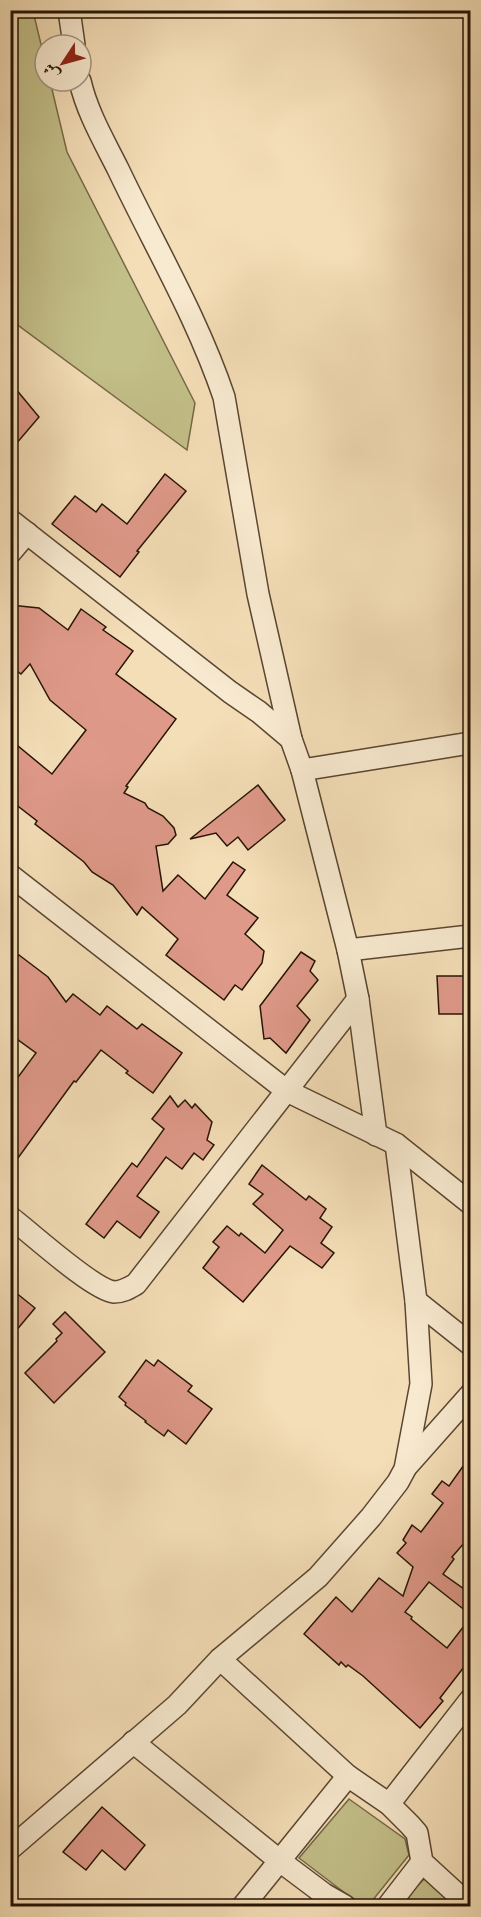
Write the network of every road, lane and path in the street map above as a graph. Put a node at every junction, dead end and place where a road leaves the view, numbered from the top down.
1 (69, 10) edge
2 (72, 33) edge
3 (84, 93) edge
4 (19, 527) edge
5 (10, 553) edge
6 (291, 739) junction
7 (471, 743) edge
8 (302, 770) junction
9 (10, 875) edge
10 (471, 936) edge
11 (348, 950) junction
12 (358, 999) junction
13 (287, 1091) junction
14 (376, 1135) junction
15 (396, 1144) junction
16 (471, 1203) edge
17 (10, 1217) edge
18 (416, 1301) junction
19 (471, 1344) edge
20 (471, 1395) edge
21 (405, 1469) junction
22 (220, 1659) junction
23 (471, 1700) edge
24 (133, 1742) junction
25 (348, 1776) junction
26 (389, 1803) junction
27 (33, 1832) junction
28 (10, 1850) edge
29 (280, 1861) junction
30 (422, 1862) junction
31 (10, 1863) edge
32 (319, 1900) edge
33 (243, 1906) edge
34 (345, 1906) edge
35 (388, 1906) edge
36 (471, 1906) edge

1 - 2 street
3 - 6 street
4 - 5 street
4 - 6 street
6 - 8 street
7 - 8 street
8 - 11 street
9 - 13 street
10 - 11 street
11 - 12 street
12 - 13 street
12 - 14 street
13 - 14 street
13 - 17 street
14 - 15 street
15 - 16 street
15 - 18 street
18 - 19 street
18 - 21 street
20 - 21 street
21 - 22 street
22 - 24 street
22 - 25 street
23 - 26 street
24 - 27 street
24 - 29 street
25 - 26 street
25 - 29 street
26 - 30 street
27 - 28 street
27 - 31 street
29 - 32 street
29 - 33 street
30 - 35 street
30 - 36 street
32 - 34 street

